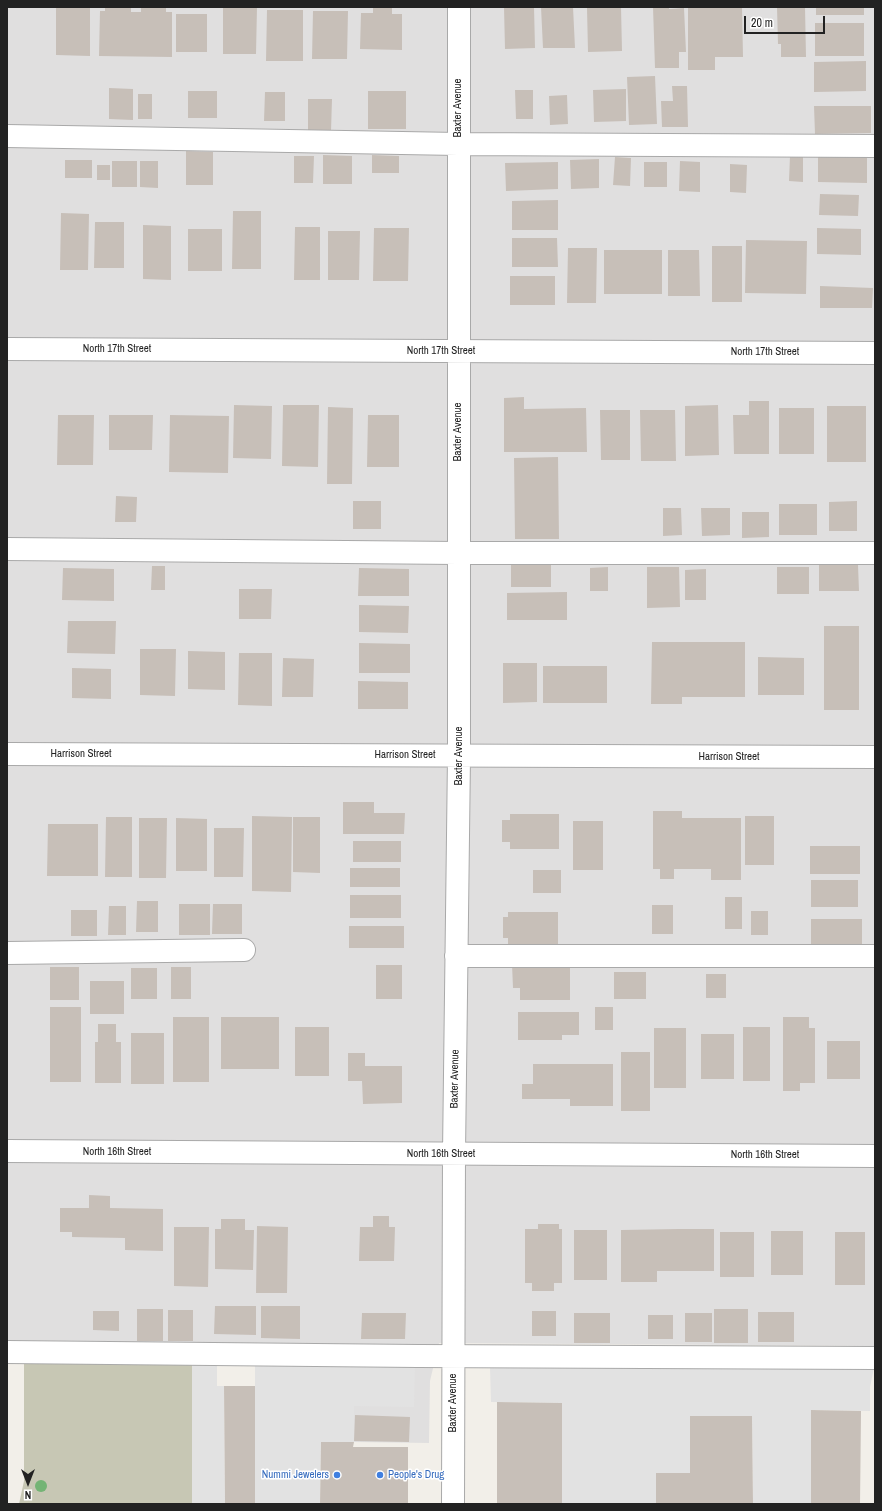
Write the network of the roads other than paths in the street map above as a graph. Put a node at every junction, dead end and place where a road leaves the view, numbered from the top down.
1 (459, 7) edge
2 (7, 136) edge
3 (458, 144) junction
4 (875, 146) edge
5 (7, 349) edge
6 (458, 351) junction
7 (875, 353) edge
8 (7, 549) edge
9 (458, 553) junction
10 (875, 554) edge
11 (7, 754) edge
12 (459, 756) junction
13 (875, 757) edge
14 (244, 950) dead end
15 (7, 953) edge
16 (456, 956) junction
17 (875, 956) edge
18 (7, 1151) edge
19 (454, 1153) junction
20 (875, 1156) edge
21 (7, 1352) edge
22 (453, 1356) junction
23 (875, 1358) edge
24 (454, 1504) edge

1 - 3 street, Baxter Avenue
2 - 3 street
3 - 4 street
3 - 6 street, Baxter Avenue
5 - 6 street, North 17th Street
6 - 7 street, North 17th Street
6 - 9 street, Baxter Avenue
8 - 9 street
9 - 10 street
9 - 12 street, Baxter Avenue
11 - 12 street, Harrison Street
12 - 13 street, Harrison Street
12 - 16 street, Baxter Avenue
14 - 15 street
16 - 17 street
16 - 19 street, Baxter Avenue
18 - 19 street, North 16th Street
19 - 20 street, North 16th Street
19 - 22 street, Baxter Avenue
21 - 22 street
22 - 23 street
22 - 24 street, Baxter Avenue

